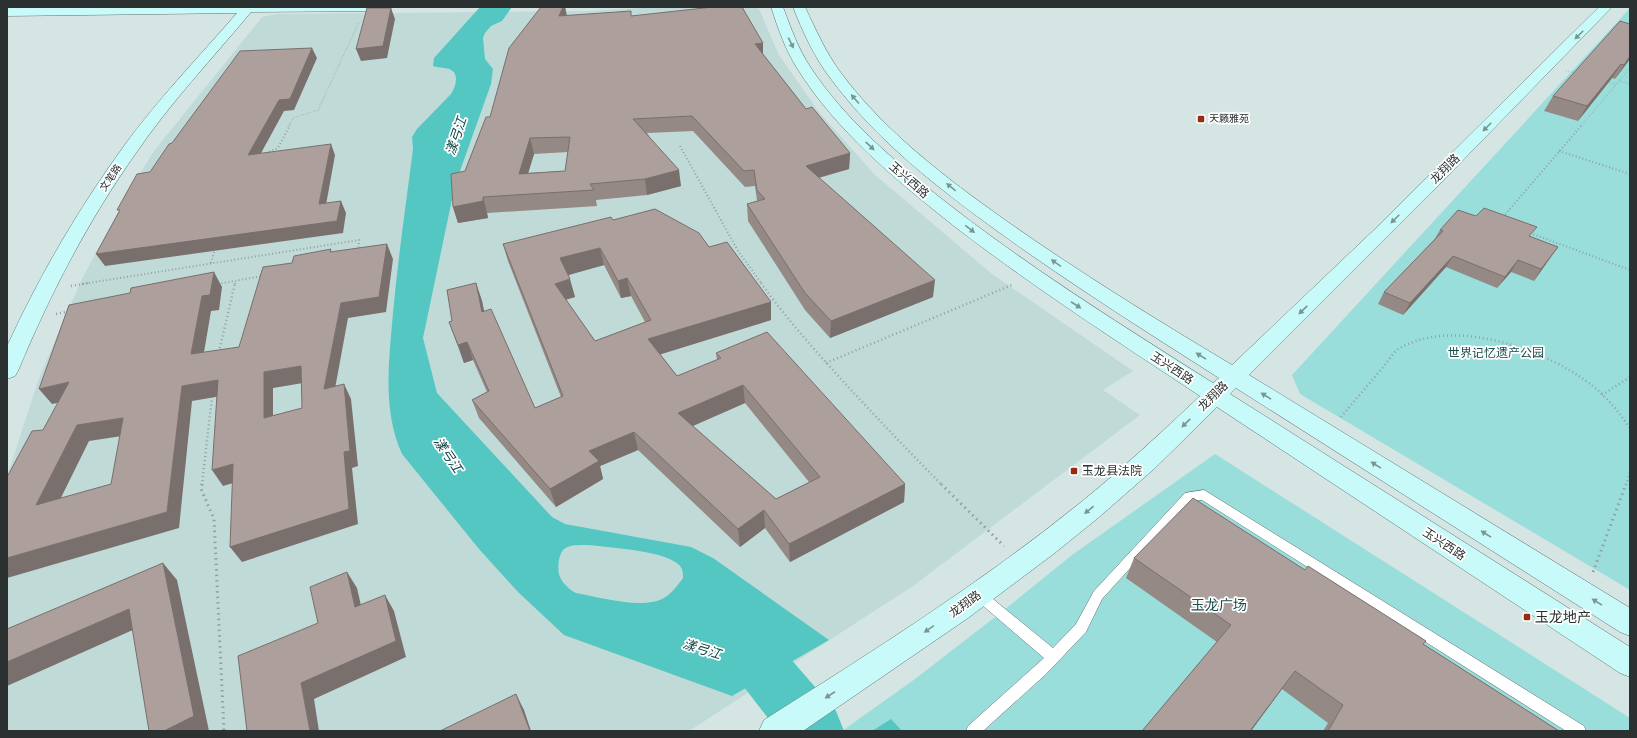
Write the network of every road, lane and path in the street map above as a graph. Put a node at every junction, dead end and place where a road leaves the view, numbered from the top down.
1 (369, 7) edge
2 (376, 7) edge
3 (778, 7) edge
4 (799, 7) edge
5 (1606, 7) edge
6 (248, 8) edge
7 (7, 12) edge
8 (1548, 65) junction
9 (1630, 68) edge
10 (1578, 74) edge
11 (1601, 80) edge
12 (1619, 81) junction
13 (1616, 84) junction
14 (1630, 84) edge
15 (680, 146) dead end
16 (1559, 151) junction
17 (265, 153) edge
18 (1630, 174) edge
19 (1500, 222) edge
20 (1528, 232) edge
21 (217, 243) edge
22 (358, 252) edge
23 (212, 263) junction
24 (1630, 270) edge
25 (266, 275) edge
26 (1032, 275) junction
27 (236, 281) junction
28 (213, 285) edge
29 (45, 290) junction
30 (77, 310) edge
31 (31, 318) junction
32 (218, 357) edge
33 (826, 363) junction
34 (7, 371) edge
35 (1234, 376) junction
36 (1630, 378) edge
37 (1215, 395) junction
38 (1602, 395) junction
39 (212, 396) edge
40 (1630, 428) edge
41 (1327, 434) junction
42 (1630, 473) edge
43 (1021, 563) junction
44 (978, 594) junction
45 (1585, 595) junction
46 (1630, 623) edge
47 (1053, 657) junction
48 (1630, 662) edge
49 (224, 731) edge
50 (775, 731) edge
51 (973, 731) edge
52 (1579, 731) edge

1 - 2 main road
1 - 6 main road
1 - 17 path
3 -> 26 main road, 玉兴西路
35 -> 4 main road, 玉兴西路
5 -> 8 main road, 龙翔路
6 - 7 main road
6 - 29 main road, 文笔路
8 - 10 path
8 -> 35 main road, 龙翔路
9 - 12 path
11 - 13 path
12 - 13 path
12 - 14 path
13 - 16 path
15 - 33 path
16 - 18 path
16 - 19 path
20 - 24 path
21 - 23 path
22 - 23 path
23 - 29 path
25 - 27 path
26 - 33 path
26 -> 37 main road, 玉兴西路
27 - 28 path
27 - 32 path
29 - 31 main road, 文笔路
30 - 31 path
31 - 34 main road, 文笔路
33 - 43 path
35 - 37 main road, 龙翔路
41 -> 35 main road, 玉兴西路
36 - 38 path
37 -> 43 main road, 龙翔路
37 - 48 main road, 玉兴西路
38 - 40 path
38 - 41 path
39 - 49 path
45 -> 41 main road, 玉兴西路
42 - 45 path
43 - 44 main road, 龙翔路
44 - 47 lane
44 -> 50 main road, 龙翔路
46 -> 45 main road, 玉兴西路
47 - 51 lane
47 - 52 lane

